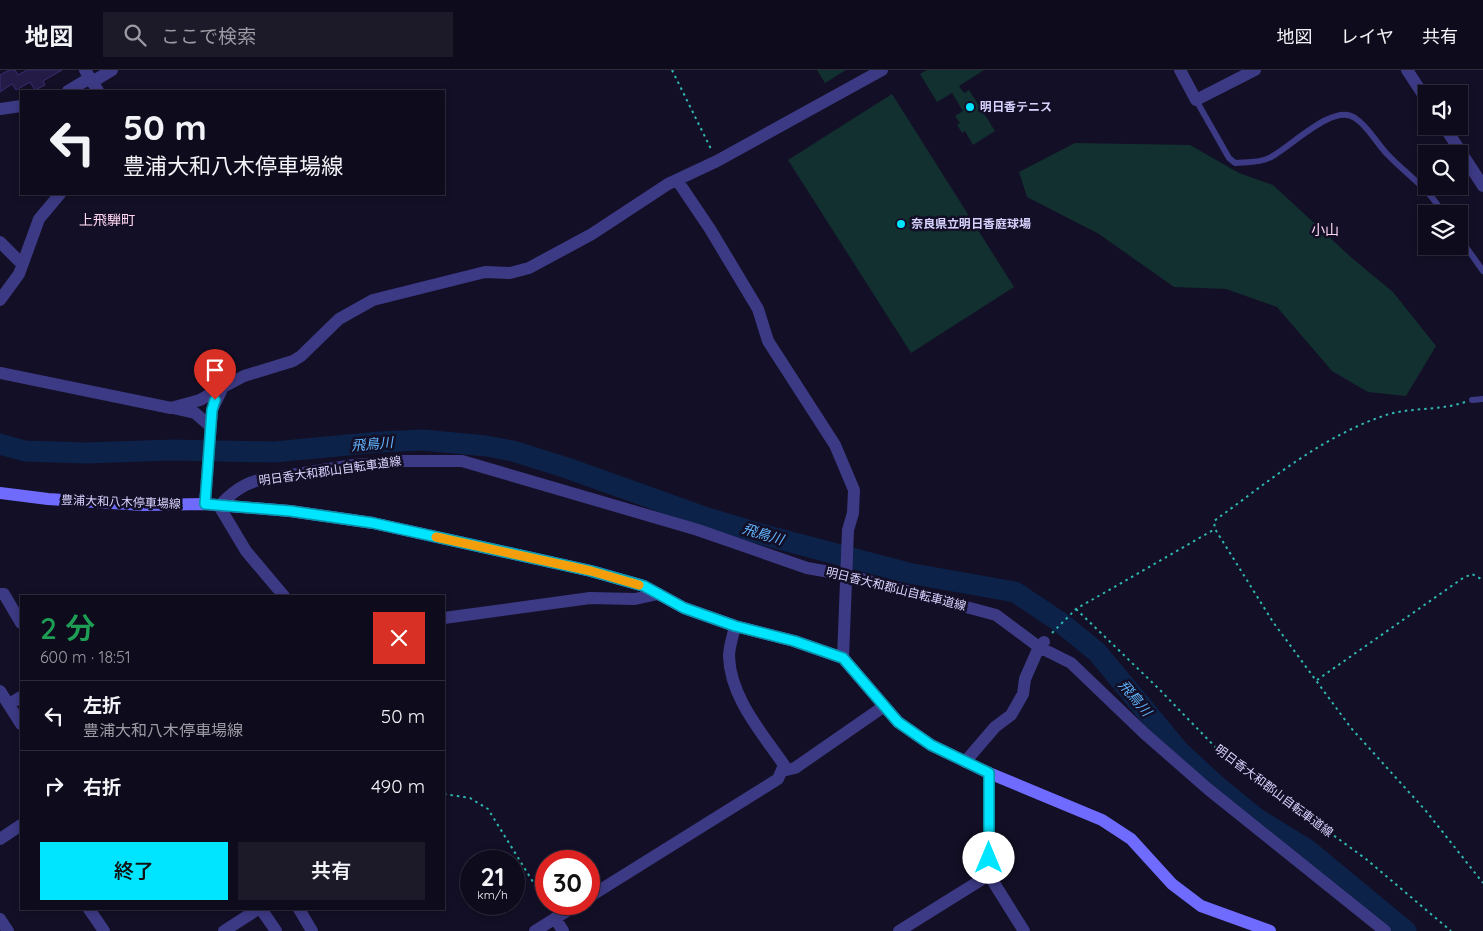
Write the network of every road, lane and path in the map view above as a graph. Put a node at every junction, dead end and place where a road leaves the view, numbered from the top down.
1 (112, 70) edge
2 (672, 70) edge
3 (882, 70) edge
4 (1180, 70) edge
5 (1255, 70) edge
6 (1407, 70) edge
7 (91, 80) edge
8 (1418, 87) edge
9 (70, 90) edge
10 (1196, 100) junction
11 (20, 106) edge
12 (0, 109) edge
13 (1450, 135) edge
14 (717, 161) junction
15 (677, 180) junction
16 (1483, 186) edge
17 (59, 195) edge
18 (1438, 205) edge
19 (0, 242) edge
20 (1468, 250) edge
21 (22, 264) junction
22 (1483, 271) edge
23 (0, 300) edge
24 (0, 373) edge
25 (223, 387) junction
26 (1483, 398) edge
27 (1472, 400) joint
28 (171, 408) junction
29 (211, 432) junction
30 (0, 493) edge
31 (205, 499) junction
32 (219, 506) junction
33 (1215, 529) junction
34 (847, 573) junction
35 (1483, 580) edge
36 (0, 594) edge
37 (658, 594) junction
38 (283, 595) edge
39 (1076, 609) junction
40 (445, 618) edge
41 (20, 621) edge
42 (735, 626) junction
43 (1042, 644) junction
44 (843, 658) junction
45 (1317, 680) junction
46 (0, 691) edge
47 (20, 698) edge
48 (9, 704) junction
49 (883, 707) junction
50 (20, 722) edge
51 (965, 762) junction
52 (782, 771) junction
53 (989, 773) junction
54 (445, 794) edge
55 (20, 826) edge
56 (0, 839) edge
57 (989, 875) junction
58 (1483, 883) edge
59 (535, 885) edge
60 (600, 890) edge
61 (90, 910) edge
62 (258, 910) edge
63 (261, 910) edge
64 (299, 910) edge
65 (560, 915) edge
66 (555, 918) junction
67 (0, 919) edge
68 (8, 931) edge
69 (104, 931) edge
70 (224, 931) edge
71 (276, 931) edge
72 (312, 931) edge
73 (535, 931) edge
74 (563, 931) edge
75 (899, 931) edge
76 (1024, 931) edge
77 (1270, 931) edge
78 (1385, 931) edge
79 (1451, 931) edge

1 - 7 street
2 - 14 path
3 - 14 street
4 - 10 street
5 - 10 street
6 - 8 street
7 - 9 street
10 - 18 lane
11 - 12 street
13 - 16 street
14 - 15 street
15 - 25 street
15 - 34 street
17 - 21 street
19 - 21 street
20 - 22 lane
21 - 23 street
24 - 28 street
25 - 28 street
25 - 29 street
26 - 27 lane
27 - 33 path
28 - 29 street
29 - 31 street
30 - 31 main road, 豊浦大和八木停車場線
31 - 32 main road, 豊浦大和八木停車場線
32 - 34 street, 明日香大和郡山自転車道線
32 - 37 main road, 豊浦大和八木停車場線
32 - 38 street
33 - 39 path
33 - 45 path
34 - 43 street, 明日香大和郡山自転車道線
34 - 44 street
35 - 45 path
36 - 41 street
37 - 40 street
37 - 42 main road, 豊浦大和八木停車場線
39 - 43 path
39 - 79 path, 明日香大和郡山自転車道線
42 - 44 main road, 豊浦大和八木停車場線
42 - 52 street
43 - 51 street
43 - 78 street, 明日香大和郡山自転車道線
44 - 49 main road
45 - 58 path
46 - 48 street
47 - 48 street
48 - 50 street
49 - 51 main road
49 - 52 street
51 - 53 main road
52 - 60 street
53 - 57 street
53 - 77 main road
54 - 59 path
55 - 56 street
57 - 75 street
57 - 76 street
61 - 69 street
62 - 70 street
63 - 71 street
64 - 72 street
65 - 66 street
66 - 73 street
66 - 74 street
67 - 68 street

